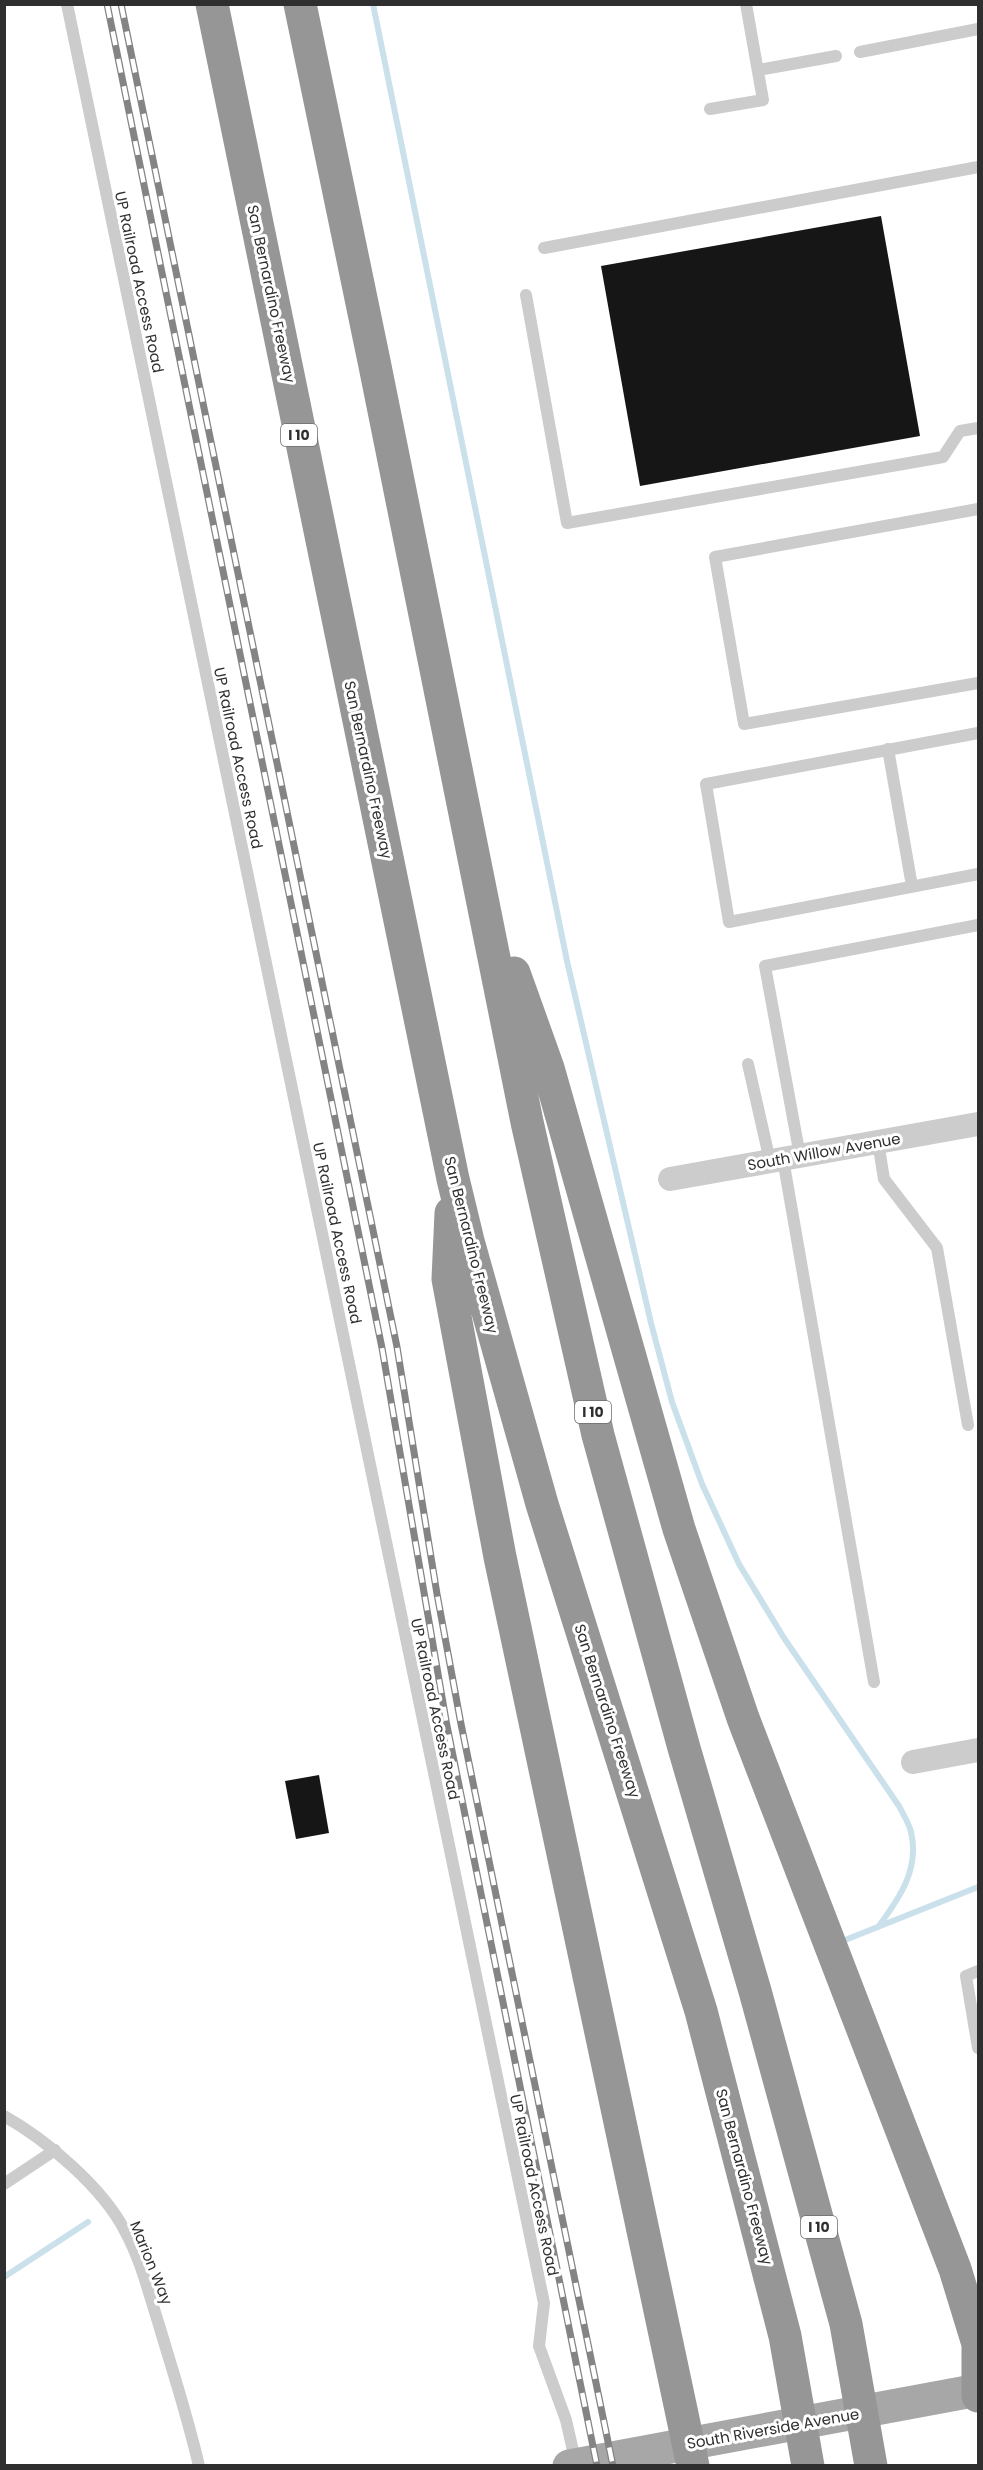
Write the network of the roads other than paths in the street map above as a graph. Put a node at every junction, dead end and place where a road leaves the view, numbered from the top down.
1 (67, 4) edge
2 (212, 4) edge
3 (300, 4) edge
4 (746, 4) edge
5 (978, 29) edge
6 (860, 52) dead end
7 (836, 56) dead end
8 (758, 70) junction
9 (710, 110) dead end
10 (978, 167) edge
11 (544, 248) dead end
12 (526, 295) dead end
13 (978, 428) edge
14 (978, 509) edge
15 (978, 683) edge
16 (978, 733) edge
17 (888, 750) junction
18 (474, 858) junction
19 (978, 874) edge
20 (912, 886) junction
21 (978, 925) edge
22 (748, 1064) dead end
23 (978, 1124) edge
24 (878, 1142) junction
25 (784, 1159) junction
26 (453, 1179) junction
27 (670, 1179) dead end
28 (968, 1425) dead end
29 (874, 1682) dead end
30 (978, 1750) edge
31 (913, 1762) dead end
32 (978, 1971) edge
33 (978, 2048) edge
34 (4, 2116) edge
35 (55, 2150) junction
36 (4, 2184) edge
37 (978, 2392) edge
38 (691, 2455) edge
39 (199, 2466) edge
40 (569, 2466) edge
41 (576, 2466) edge
42 (808, 2466) edge
43 (871, 2466) edge

1 - 41 lane, UP Railroad Access Road
2 - 26 highway, San Bernardino Freeway / I 10
3 - 18 highway, I 10
4 - 8 lane
5 - 6 lane
7 - 8 lane
8 - 9 lane
10 - 11 lane
12 - 13 lane
14 - 15 lane
16 - 17 lane
17 - 20 lane
17 - 20 lane
18 - 37 highway
18 - 43 highway, I 10
19 - 20 lane
21 - 25 lane
22 - 25 lane
23 - 24 street, South Willow Avenue
24 - 25 street, South Willow Avenue
24 - 28 lane
25 - 27 street, South Willow Avenue
25 - 29 lane
26 - 38 highway
26 - 42 highway, San Bernardino Freeway / I 10
30 - 31 street
32 - 33 lane
34 - 35 lane, Marion Way
35 - 36 lane
35 - 39 lane, Marion Way
37 - 38 main road, South Riverside Avenue
38 - 40 main road, South Riverside Avenue

